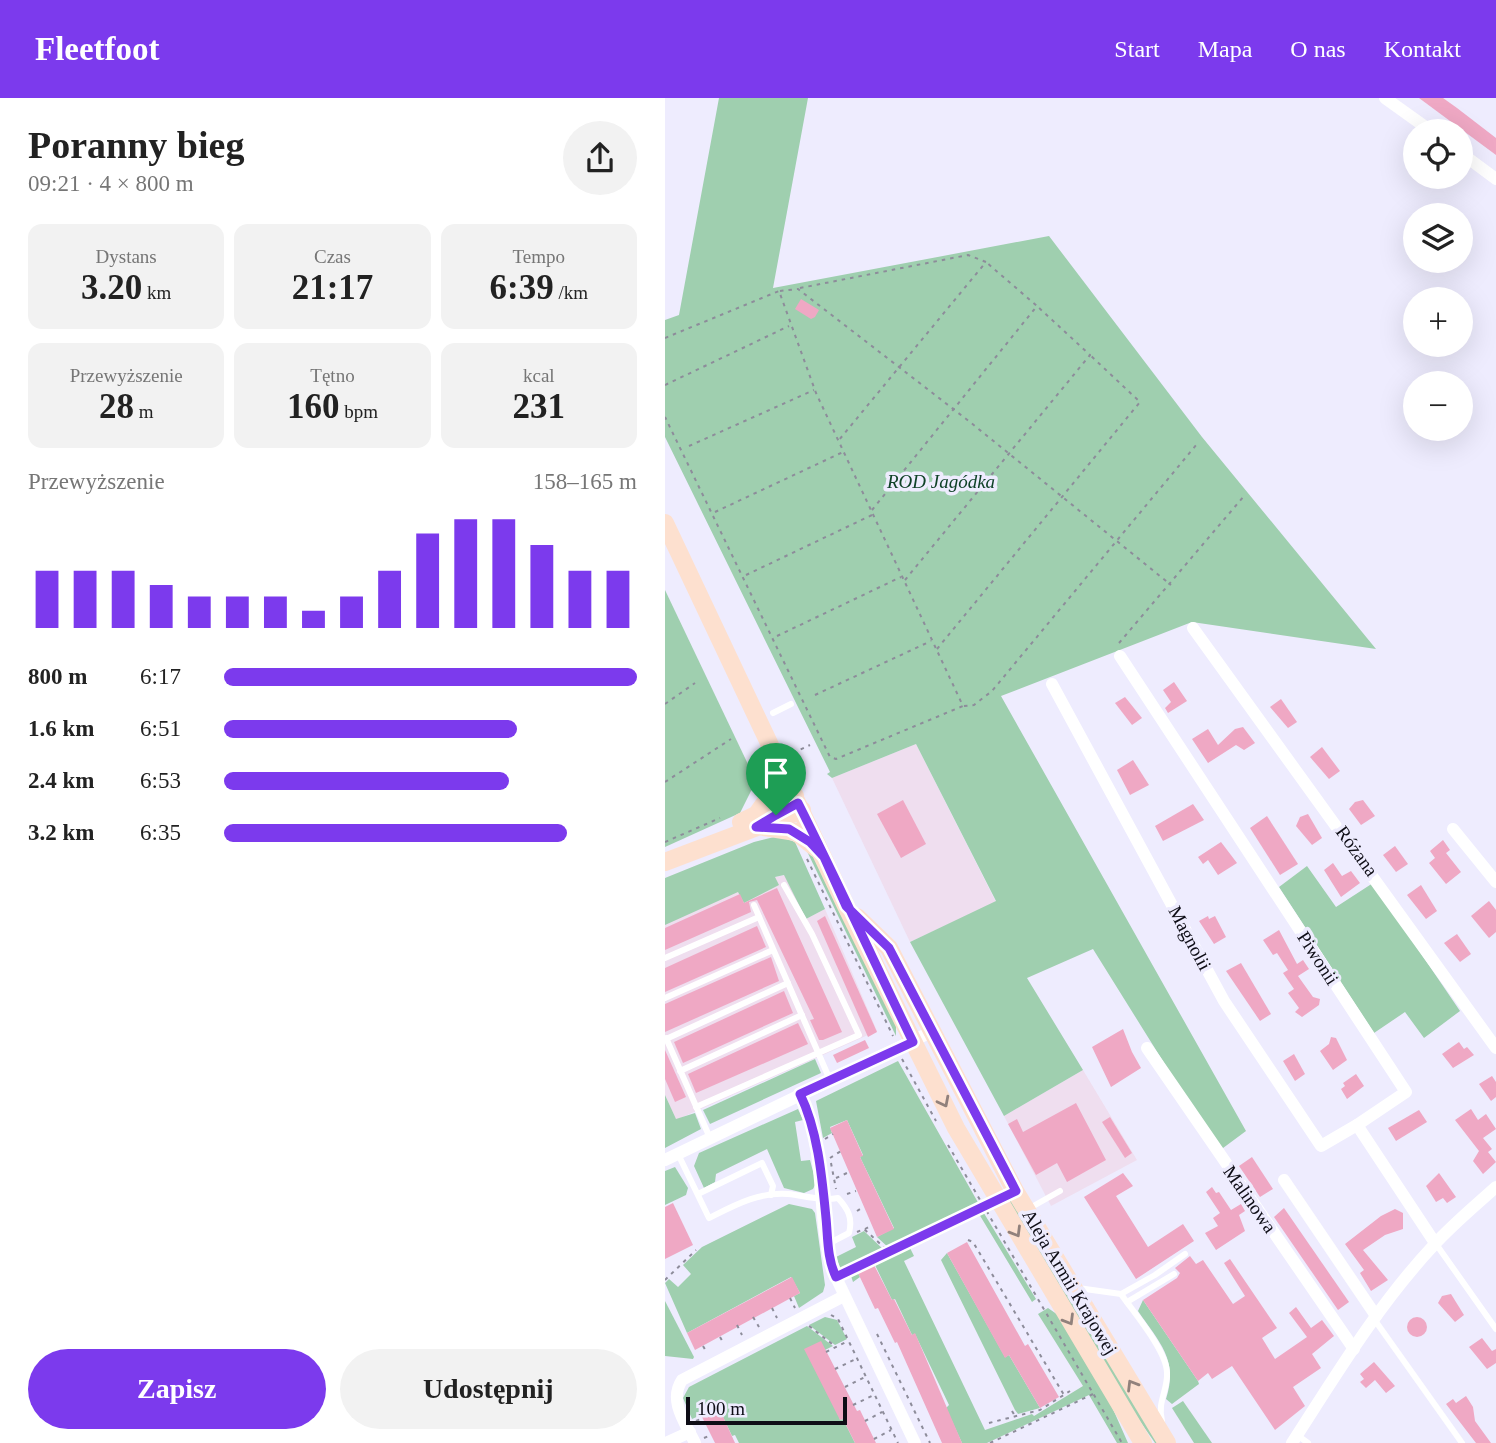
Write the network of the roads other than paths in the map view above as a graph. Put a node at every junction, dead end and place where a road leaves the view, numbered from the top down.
1 (1385, 98) edge
2 (1414, 119) edge
3 (1473, 162) edge
4 (1496, 178) edge
5 (665, 523) edge
6 (1193, 628) dead end
7 (1120, 649) road end
8 (1052, 684) dead end
9 (791, 704) dead end
10 (773, 713) dead end
11 (769, 740) junction
12 (798, 803) junction
13 (756, 821) junction
14 (1453, 829) dead end
15 (667, 855) edge
16 (824, 857) junction
17 (1496, 883) edge
18 (784, 885) dead end
19 (754, 905) dead end
20 (846, 906) junction
21 (759, 917) junction
22 (773, 950) junction
23 (665, 958) edge
24 (788, 983) junction
25 (665, 998) edge
26 (802, 1015) junction
27 (931, 1032) junction
28 (666, 1037) edge
29 (905, 1045) junction
30 (1147, 1048) dead end
31 (1496, 1048) edge
32 (818, 1053) junction
33 (680, 1071) junction
34 (830, 1080) junction
35 (800, 1094) junction
36 (696, 1107) junction
37 (1357, 1125) junction
38 (710, 1138) junction
39 (678, 1154) junction
40 (665, 1160) edge
41 (1284, 1181) dead end
42 (1496, 1187) edge
43 (1060, 1191) dead end
44 (698, 1194) junction
45 (771, 1195) junction
46 (824, 1200) junction
47 (1027, 1210) junction
48 (1435, 1243) junction
49 (828, 1244) junction
50 (1185, 1254) dead end
51 (1174, 1274) dead end
52 (1073, 1287) junction
53 (1121, 1294) junction
54 (844, 1296) junction
55 (1127, 1302) junction
56 (1375, 1318) junction
57 (1496, 1329) edge
58 (1354, 1349) junction
59 (692, 1433) edge
60 (1299, 1440) edge
61 (666, 1443) edge
62 (915, 1443) edge
63 (1143, 1443) edge
64 (1168, 1443) edge
65 (1462, 1443) edge

1 - 2 street
3 - 4 street
5 - 11 street, Aleja Armii Krajowej
6 - 31 street, Różana
7 - 37 street, Piwonii
8 - 37 street, Magnolii
9 - 10 lane
11 - 12 street, Aleja Armii Krajowej
11 - 13 street
12 - 13 street
12 - 16 street, Aleja Armii Krajowej
13 - 15 street
13 - 16 street
14 - 17 street
16 - 20 street, Aleja Armii Krajowej
18 - 32 lane
19 - 21 lane
20 - 27 street, Aleja Armii Krajowej
20 - 29 street, Aleja Armii Krajowej
21 - 22 lane
21 - 23 lane
22 - 24 lane
22 - 25 lane
24 - 26 lane
24 - 28 lane
26 - 32 lane
26 - 33 lane
27 - 29 street
27 - 47 street, Aleja Armii Krajowej
28 - 33 lane
29 - 34 street
29 -> 63 street, Aleja Armii Krajowej
30 - 58 street, Malinowa
32 - 34 lane
32 - 36 lane
33 - 36 lane
34 - 35 street
35 - 38 street
35 - 46 street
36 - 38 lane
37 - 48 street
38 - 39 street
39 - 40 street
39 - 44 lane
41 - 56 street
42 - 48 street
43 - 47 lane
44 - 45 lane
44 - 45 lane
45 - 46 lane
46 - 49 street
46 - 49 lane
47 - 52 street, Aleja Armii Krajowej
48 - 56 street
48 - 57 lane
49 - 54 street
50 - 53 lane
51 - 55 lane
52 - 53 lane
64 -> 52 street, Aleja Armii Krajowej
53 - 55 lane
54 - 59 street
54 - 62 street
55 - 64 lane
56 - 58 street
56 - 65 lane
58 - 60 street
59 - 61 street

